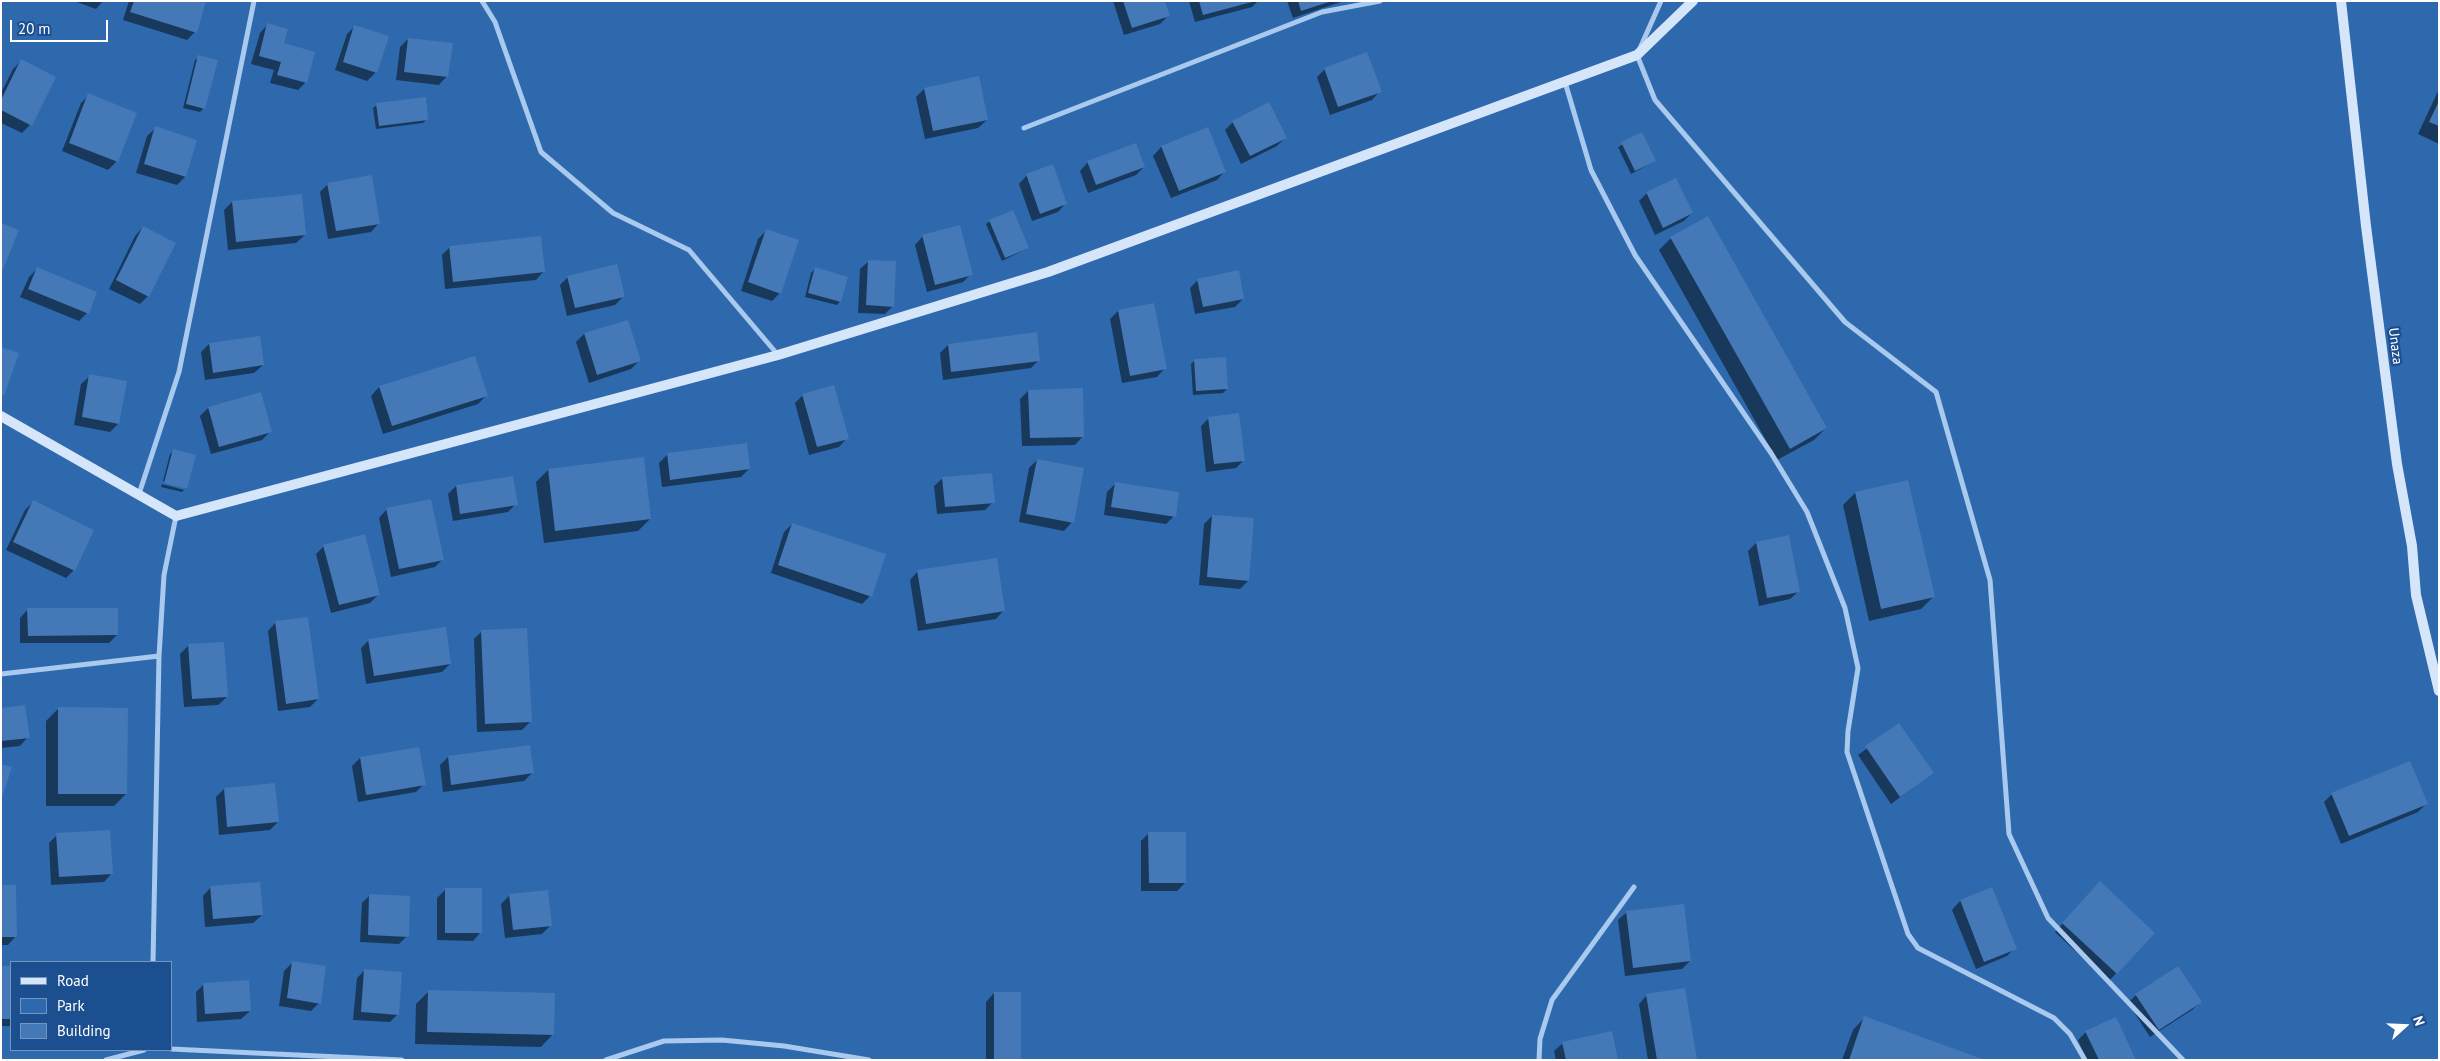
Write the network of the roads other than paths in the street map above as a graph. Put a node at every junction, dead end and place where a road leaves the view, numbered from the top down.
1 (254, 1) edge
2 (482, 1) edge
3 (1380, 1) edge
4 (1661, 1) edge
5 (1693, 1) edge
6 (2341, 1) edge
7 (1637, 55) junction
8 (1565, 81) junction
9 (1024, 128) dead end
10 (778, 355) junction
11 (1, 416) edge
12 (139, 495) junction
13 (176, 516) junction
14 (159, 656) junction
15 (1, 674) edge
16 (2439, 691) edge
17 (1634, 887) dead end
18 (153, 961) edge
19 (172, 1049) edge
20 (140, 1051) edge
21 (106, 1060) edge
22 (402, 1060) edge
23 (606, 1060) edge
24 (869, 1060) edge
25 (1539, 1060) edge
26 (2085, 1060) edge
27 (2183, 1060) edge

1 - 12 street
2 - 10 street
3 - 9 street
4 - 7 street
5 - 7 street
6 - 16 street, Unaza
7 - 8 street
7 - 27 street
8 - 10 street
8 - 26 street
10 - 13 street
11 - 12 street
12 - 13 street
13 - 14 street
14 - 15 street
14 - 18 street
17 - 25 street
19 - 22 street
20 - 21 street
23 - 24 street

